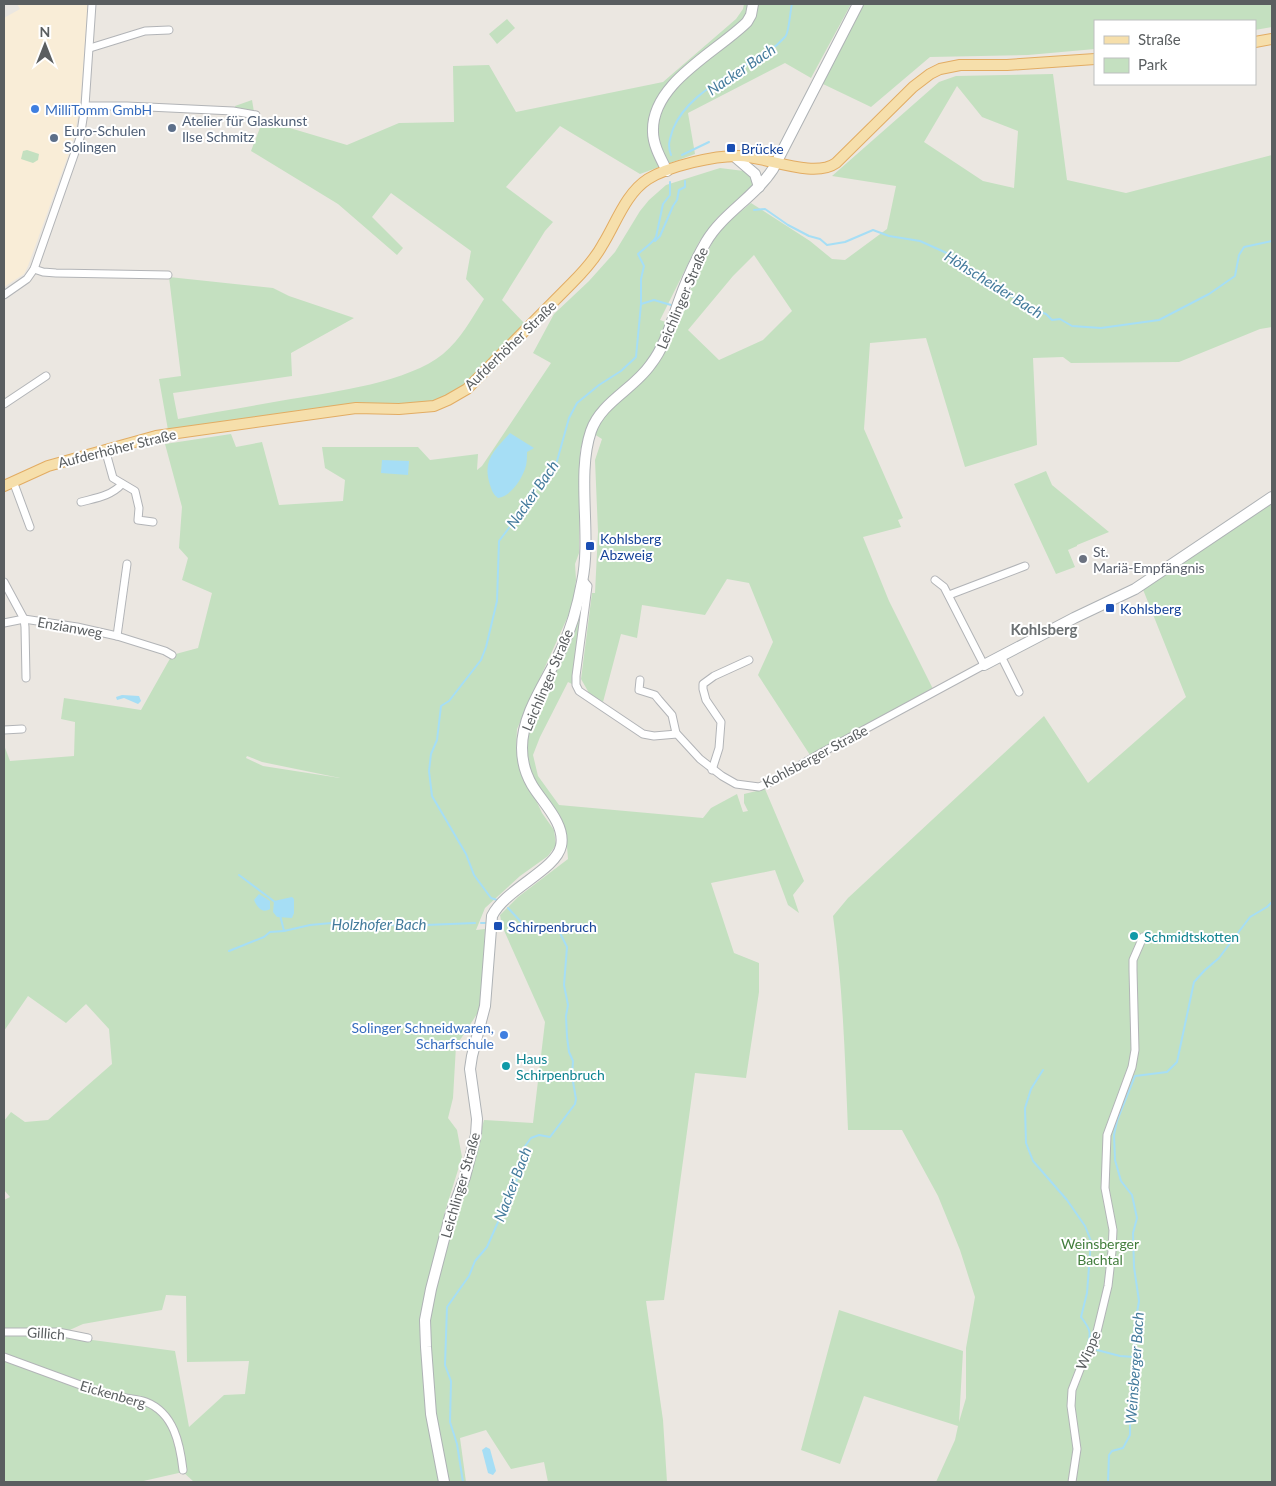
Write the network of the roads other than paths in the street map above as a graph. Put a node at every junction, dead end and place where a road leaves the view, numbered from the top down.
1 (92, 4) edge
2 (753, 4) edge
3 (858, 4) edge
4 (169, 30) dead end
5 (1272, 39) edge
6 (1256, 42) edge
7 (90, 48) junction
8 (1094, 59) edge
9 (85, 106) junction
10 (256, 115) dead end
11 (734, 156) junction
12 (777, 162) junction
13 (667, 171) junction
14 (759, 187) junction
15 (34, 269) junction
16 (168, 275) dead end
17 (4, 295) edge
18 (46, 376) dead end
19 (4, 404) edge
20 (105, 449) junction
21 (8, 484) edge
22 (122, 484) junction
23 (1272, 497) edge
24 (81, 502) dead end
25 (153, 522) dead end
26 (30, 526) dead end
27 (127, 564) dead end
28 (1026, 566) dead end
29 (583, 580) junction
30 (935, 580) dead end
31 (4, 582) edge
32 (948, 595) junction
33 (24, 619) junction
34 (4, 623) edge
35 (117, 636) junction
36 (172, 656) dead end
37 (1001, 656) junction
38 (749, 660) dead end
39 (984, 666) junction
40 (26, 678) dead end
41 (640, 680) dead end
42 (1020, 692) dead end
43 (22, 729) dead end
44 (4, 730) edge
45 (676, 733) junction
46 (712, 770) junction
47 (1142, 937) dead end
48 (4, 1332) edge
49 (88, 1338) dead end
50 (4, 1357) edge
51 (183, 1470) dead end
52 (444, 1482) edge
53 (1072, 1482) edge

1 - 7 street
2 - 13 main road
3 - 12 main road, Leichlinger Straße
4 - 7 street
5 - 6 main road
7 - 9 street
8 - 12 main road, Aufderhöher Straße
9 - 10 street
9 - 15 street
11 - 12 main road, Aufderhöher Straße
11 - 13 main road, Aufderhöher Straße
11 - 14 main road
12 - 14 main road, Leichlinger Straße
13 - 20 main road, Aufderhöher Straße
14 - 29 main road, Leichlinger Straße
15 - 16 street
15 - 17 street
18 - 19 street
20 - 21 main road, Aufderhöher Straße
20 - 22 street
21 - 26 street, Aufderhöher Straße
22 - 24 street
22 - 25 street
23 - 37 main road, Kohlsberger Straße
27 - 35 street, Enzianweg
28 - 32 street
29 - 45 street
29 - 52 main road, Leichlinger Straße
30 - 32 street
31 - 33 street, Enzianweg
32 - 39 street
33 - 34 street, Enzianweg
33 - 35 street, Enzianweg
33 - 40 street, Enzianweg
35 - 36 street, Enzianweg
37 - 39 main road, Kohlsberger Straße
37 - 42 street
38 - 46 street
39 - 46 street, Kohlsberger Straße
41 - 45 street
43 - 44 street
45 - 46 street, Kohlsberger Straße
47 - 53 street, Wippe
48 - 49 street, Gillich
50 - 51 street, Eickenberg

